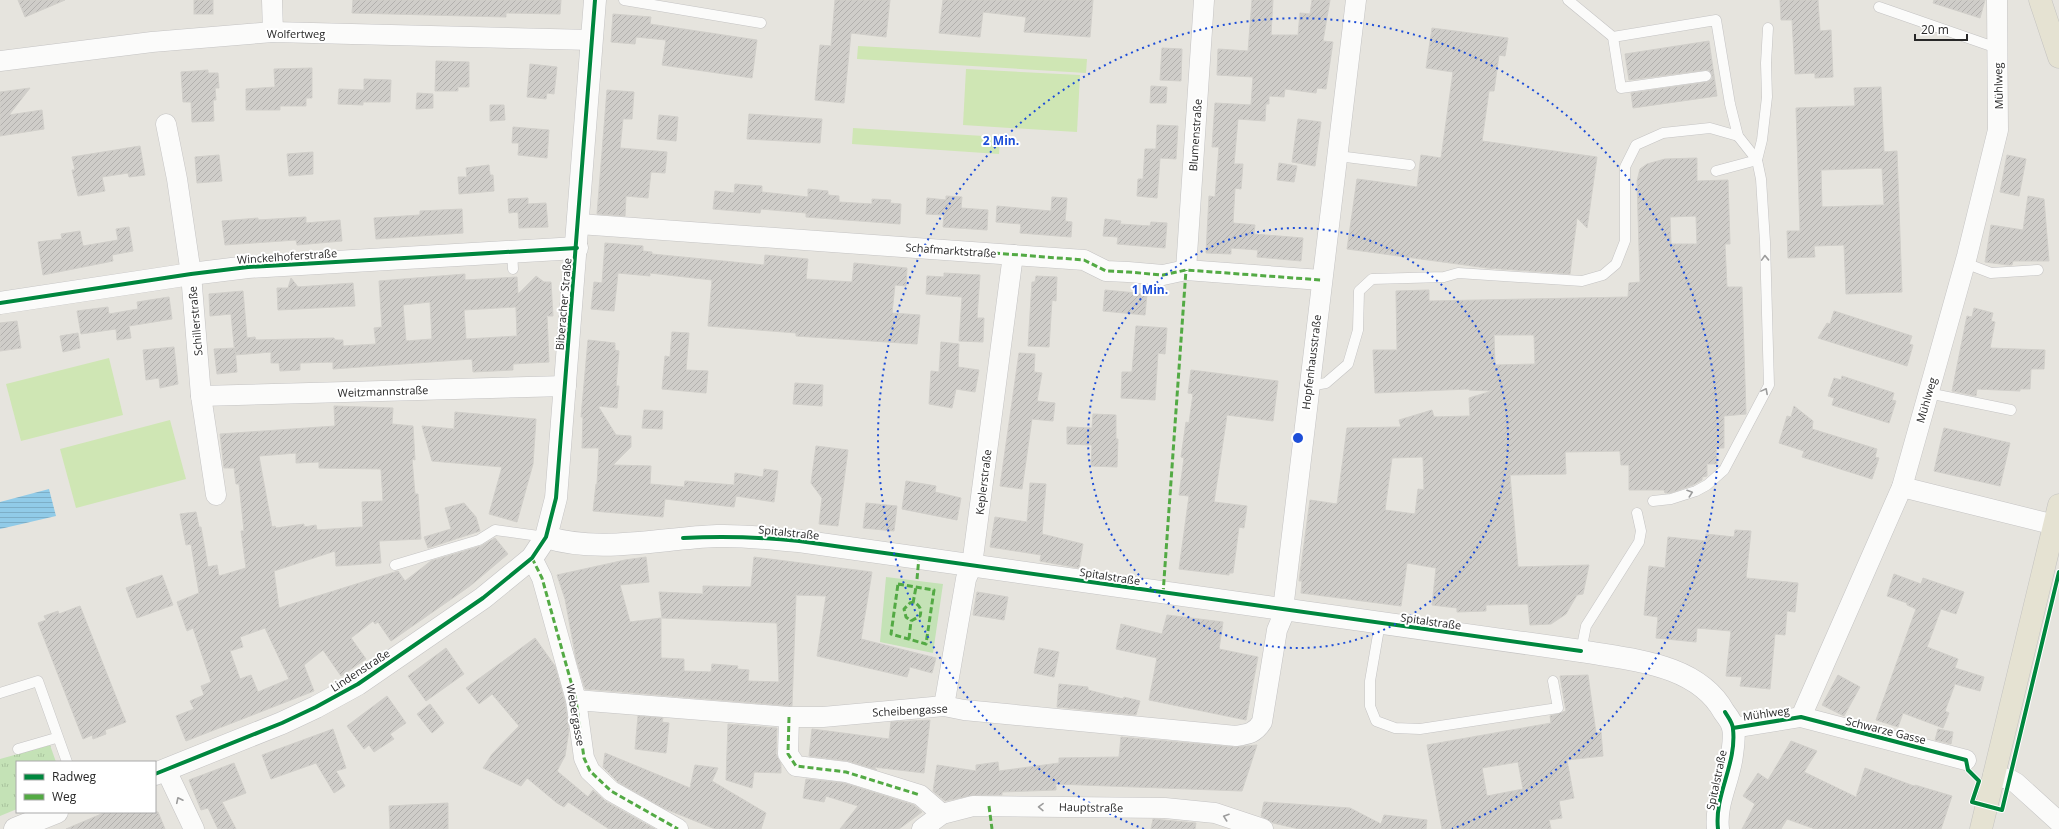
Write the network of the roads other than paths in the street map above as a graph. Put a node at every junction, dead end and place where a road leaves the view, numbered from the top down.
1 (272, 0) edge
2 (595, 0) edge
3 (624, 0) edge
4 (1204, 0) edge
5 (1356, 0) edge
6 (1568, 0) edge
7 (1998, 0) edge
8 (2040, 0) edge
9 (1879, 7) dead end
10 (762, 23) dead end
11 (1768, 28) dead end
12 (273, 32) junction
13 (1613, 36) junction
14 (592, 40) junction
15 (1997, 48) junction
16 (2059, 57) edge
17 (0, 61) edge
18 (1706, 76) dead end
19 (166, 124) dead end
20 (1738, 136) junction
21 (1338, 156) junction
22 (1757, 160) junction
23 (1410, 165) dead end
24 (1716, 171) dead end
25 (579, 224) junction
26 (577, 248) junction
27 (1013, 255) junction
28 (1965, 263) junction
29 (1186, 270) junction
30 (2038, 270) dead end
31 (191, 274) junction
32 (1321, 280) junction
33 (0, 303) edge
34 (566, 386) junction
35 (1308, 386) junction
36 (1928, 393) junction
37 (201, 396) junction
38 (2011, 410) dead end
39 (1902, 487) junction
40 (216, 495) dead end
41 (1653, 501) dead end
42 (1637, 513) dead end
43 (2058, 518) edge
44 (546, 537) junction
45 (532, 558) junction
46 (972, 565) junction
47 (395, 566) dead end
48 (1283, 609) junction
49 (1380, 623) junction
50 (1581, 651) junction
51 (1553, 681) dead end
52 (0, 693) edge
53 (576, 700) junction
54 (944, 706) junction
55 (789, 717) junction
56 (1801, 717) junction
57 (1262, 722) joint
58 (1733, 728) junction
59 (56, 738) junction
60 (18, 748) dead end
61 (1966, 760) dead end
62 (66, 761) edge
63 (160, 772) edge
64 (1993, 776) junction
65 (55, 813) edge
66 (942, 814) junction
67 (2059, 822) edge
68 (15, 829) edge
69 (194, 829) edge
70 (678, 829) edge
71 (922, 829) edge
72 (1263, 829) edge
73 (1718, 829) edge
74 (1981, 829) edge

1 - 12 street
2 - 14 street, Biberacher Straße
3 - 10 lane
4 - 29 street, Blumenstraße
5 - 21 street, Hopfenhausstraße
6 - 13 lane
7 - 15 street, Mühlweg
8 - 16 main road
9 - 15 lane
11 - 22 lane
12 - 14 street, Wolfertweg
12 - 17 street, Wolfertweg
13 - 18 lane
13 - 20 lane
14 - 25 street, Biberacher Straße
15 - 28 street, Mühlweg
19 - 31 street, Schillerstraße
20 - 22 lane
20 - 35 lane
21 - 23 lane
21 - 32 street, Hopfenhausstraße
22 - 24 lane
41 -> 22 lane
25 - 26 street, Biberacher Straße
25 - 27 street, Schafmarktstraße
26 - 31 street, Winckelhoferstraße
26 - 34 street, Biberacher Straße
27 - 29 street, Schafmarktstraße
27 - 46 street, Keplerstraße
28 - 30 lane
28 - 36 street, Mühlweg
29 - 32 street, Schafmarktstraße
31 - 33 street, Winckelhoferstraße
31 - 37 street, Schillerstraße
32 - 35 street, Hopfenhausstraße
34 - 37 street, Weitzmannstraße
34 - 44 street, Biberacher Straße
35 - 48 street, Hopfenhausstraße
36 - 38 lane
36 - 39 street, Mühlweg
37 - 40 street, Schillerstraße
39 - 43 street
39 - 56 street, Mühlweg
42 - 50 lane
43 - 64 main road
44 - 45 street, Lindenstraße
44 - 46 street, Spitalstraße
44 - 47 lane
45 - 53 street, Webergasse
45 - 63 street, Lindenstraße
46 - 48 street, Spitalstraße
46 - 54 street, Keplerstraße
48 - 49 street, Spitalstraße
48 - 57 street, Hopfenhausstraße
49 - 50 street, Spitalstraße
49 - 51 lane
50 - 58 street, Spitalstraße
52 - 59 lane
53 - 55 street, Scheibengasse
53 - 70 street, Webergasse
54 - 55 street, Scheibengasse
54 - 57 street, Scheibengasse
55 - 66 street
56 - 58 street, Mühlweg
56 - 61 street, Schwarze Gasse
58 - 73 street, Spitalstraße
59 - 60 lane
59 - 62 lane
69 -> 63 street
64 - 67 street
64 - 74 main road
65 - 68 street
66 - 71 street, Hauptstraße
72 -> 66 street, Hauptstraße

